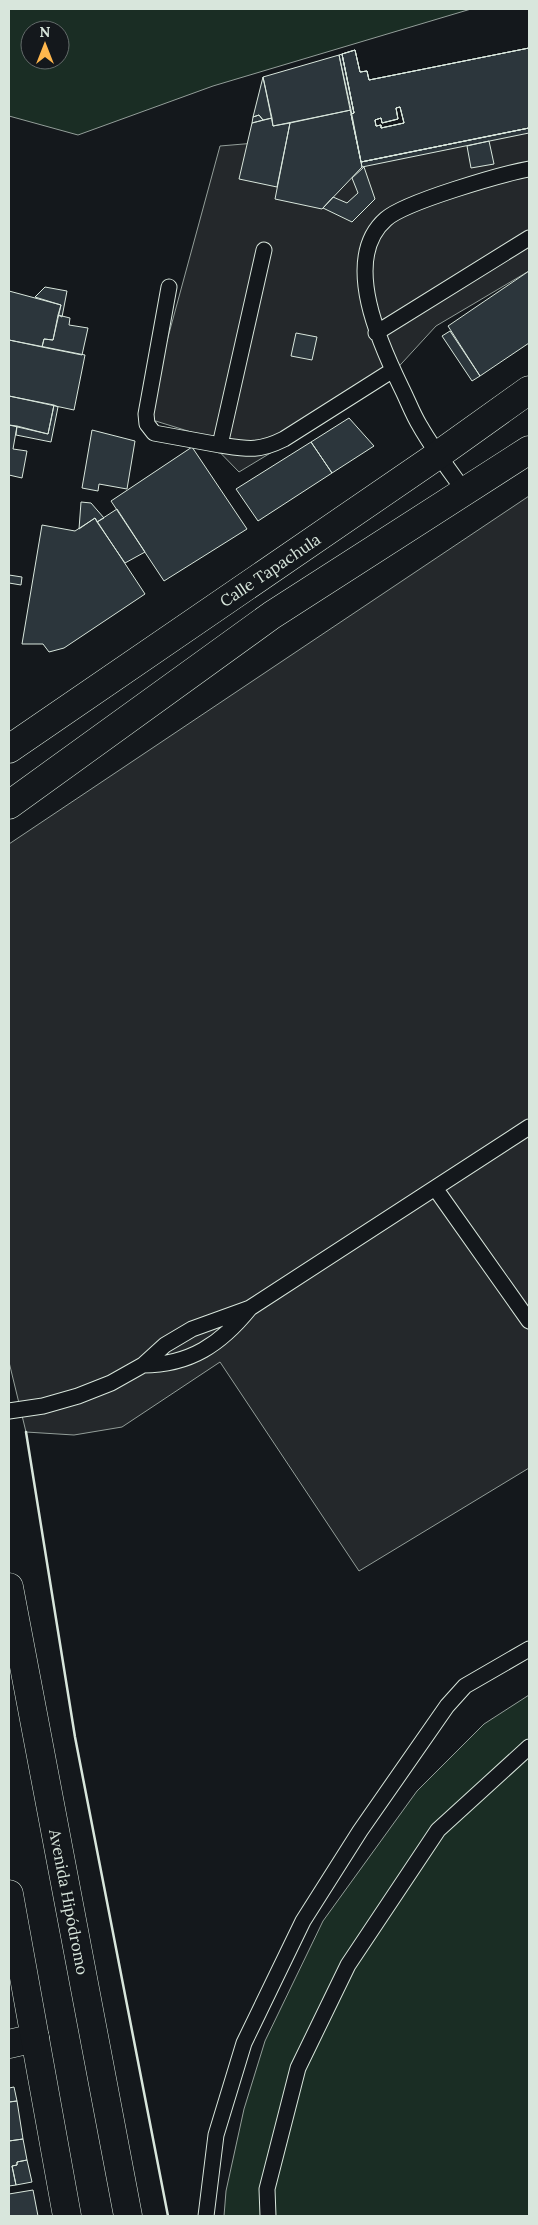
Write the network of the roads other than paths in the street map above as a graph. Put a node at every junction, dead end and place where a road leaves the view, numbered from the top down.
1 (529, 169) edge
2 (529, 238) edge
3 (264, 250) dead end
4 (169, 288) dead end
5 (376, 333) junction
6 (393, 370) junction
7 (529, 390) edge
8 (220, 445) junction
9 (529, 450) edge
10 (438, 454) junction
11 (465, 492) junction
12 (9, 749) edge
13 (9, 805) edge
14 (529, 1127) edge
15 (435, 1188) junction
16 (250, 1308) junction
17 (529, 1321) edge
18 (143, 1365) junction
19 (9, 1411) edge
20 (9, 1587) edge
21 (529, 1649) edge
22 (529, 1747) edge
23 (9, 1894) edge
24 (35, 2038) junction
25 (9, 2044) edge
26 (68, 2216) edge
27 (128, 2216) edge
28 (206, 2216) edge
29 (268, 2216) edge

1 - 5 lane
2 - 5 lane
3 - 8 lane
4 - 8 lane
5 - 6 lane
6 - 8 lane
6 - 10 lane
7 - 10 main road, Calle Tapachula
9 - 11 main road
10 - 11 lane
10 - 12 main road, Calle Tapachula
11 - 13 main road
14 - 15 lane
15 - 16 lane
15 - 17 lane
16 - 18 lane
16 - 18 lane
18 - 19 lane
20 - 27 main road, Avenida Hipódromo
21 - 28 lane
22 - 29 lane
23 - 24 main road
24 - 25 main road
24 - 26 main road

